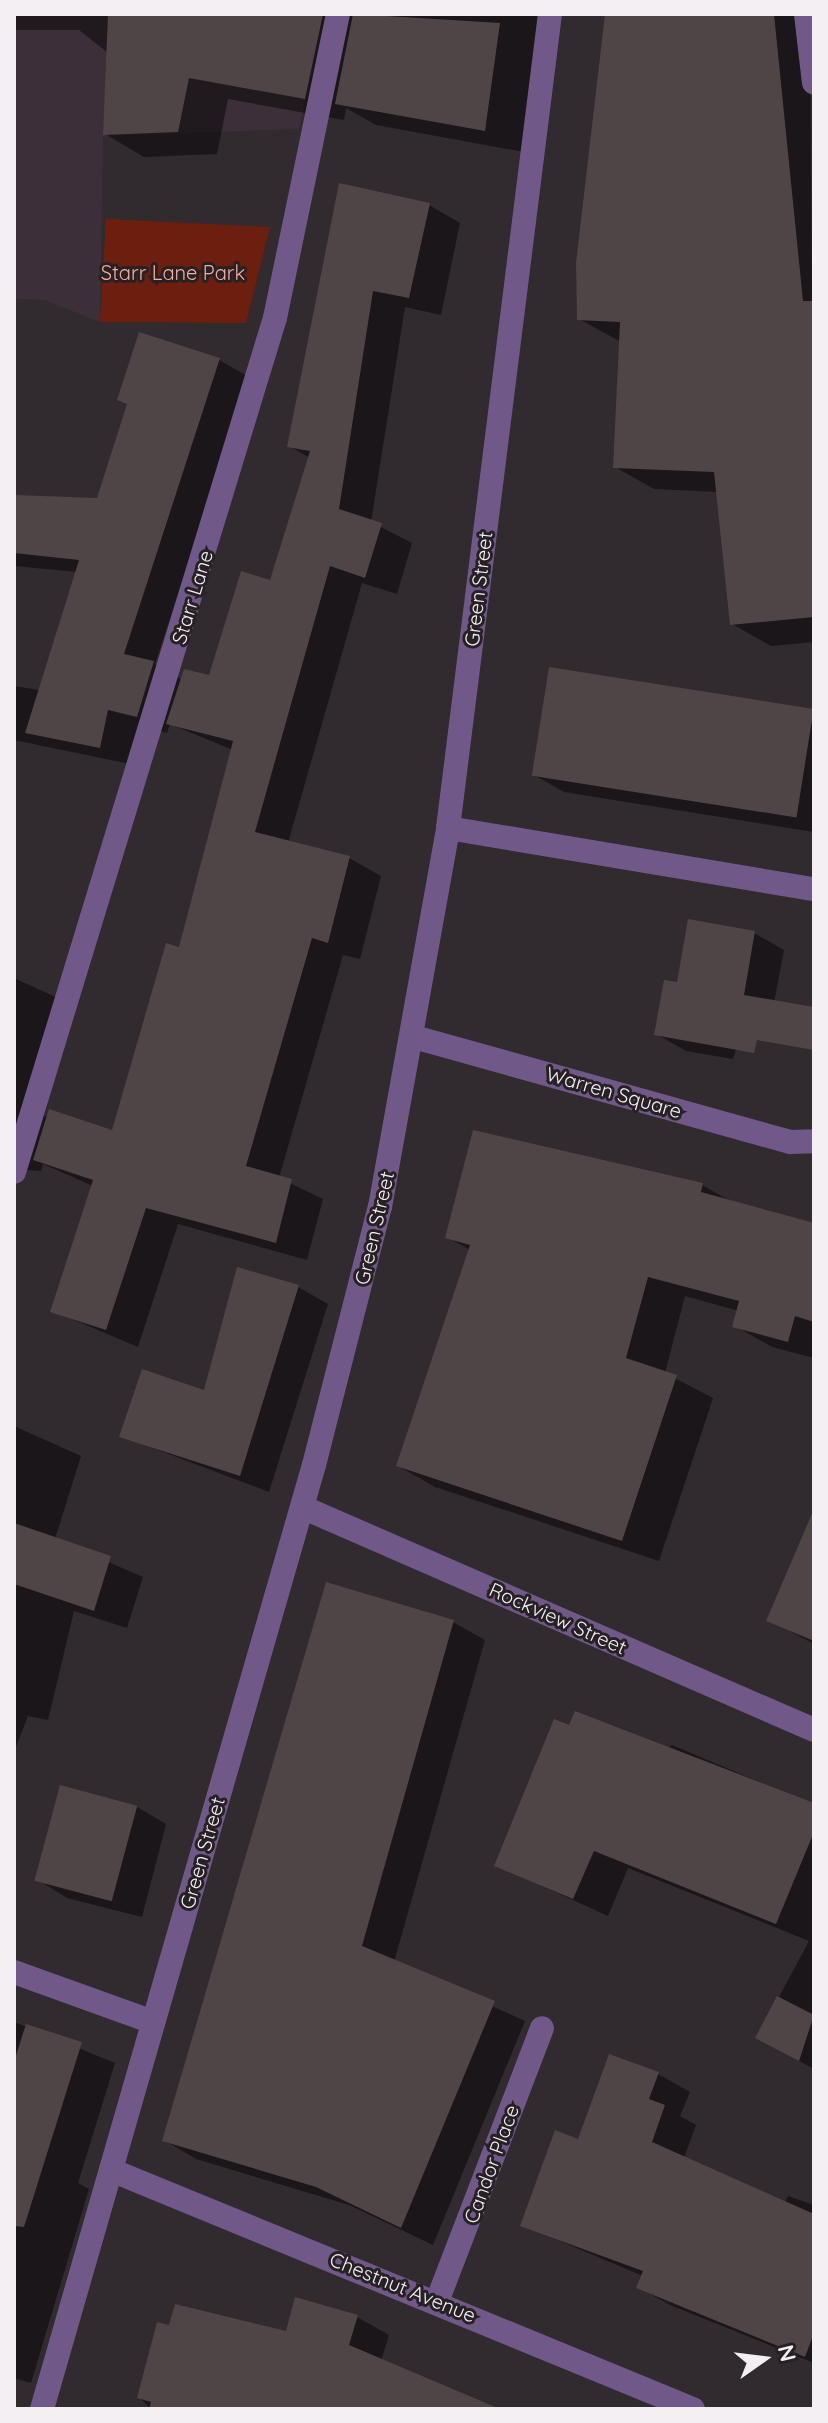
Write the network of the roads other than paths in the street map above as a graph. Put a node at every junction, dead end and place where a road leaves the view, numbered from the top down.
1 (338, 14) edge
2 (550, 14) edge
3 (806, 14) edge
4 (814, 83) edge
5 (448, 828) junction
6 (814, 889) edge
7 (414, 1037) junction
8 (814, 1141) edge
9 (14, 1172) edge
10 (302, 1507) junction
11 (814, 1730) edge
12 (14, 1972) edge
13 (153, 2022) junction
14 (542, 2028) dead end
15 (111, 2170) junction
16 (438, 2299) junction
17 (42, 2409) edge
18 (693, 2409) edge

1 - 9 street, Starr Lane
2 - 5 street, Green Street
3 - 4 street
5 - 6 street
5 - 7 street, Green Street
7 - 8 street, Warren Square
7 - 10 street, Green Street
10 - 11 street, Rockview Street
10 - 13 street, Green Street
12 - 13 street
13 - 15 street, Green Street
14 - 16 street, Candor Place
15 - 16 street, Chestnut Avenue
15 - 17 street, Green Street
16 - 18 street, Chestnut Avenue

